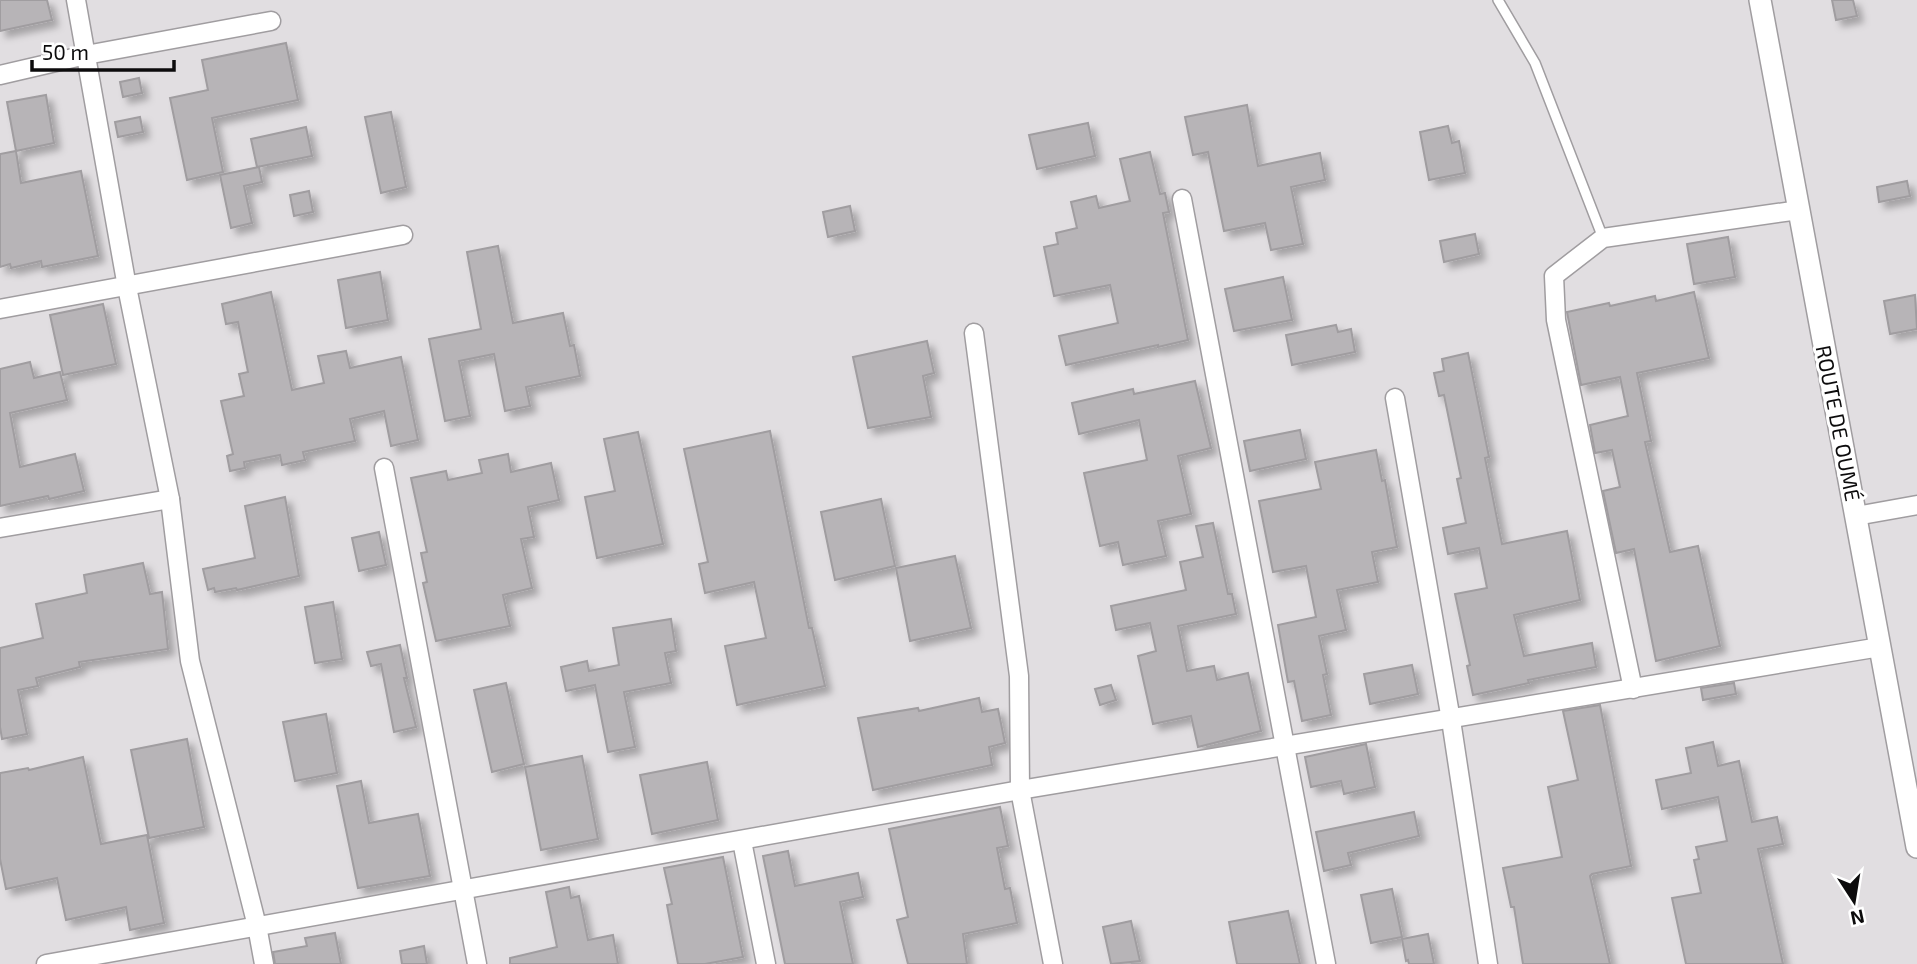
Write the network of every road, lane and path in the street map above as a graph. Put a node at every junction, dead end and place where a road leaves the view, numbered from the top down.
1 (76, 0) edge
2 (1498, 0) edge
3 (1760, 0) edge
4 (271, 21) dead end
5 (86, 55) junction
6 (0, 75) edge
7 (1182, 199) dead end
8 (1799, 210) junction
9 (403, 235) dead end
10 (1603, 238) junction
11 (127, 287) junction
12 (0, 309) edge
13 (974, 333) dead end
14 (1395, 398) dead end
15 (384, 468) dead end
16 (170, 499) junction
17 (1917, 505) edge
18 (1856, 516) junction
19 (0, 528) edge
20 (1880, 648) junction
21 (1633, 689) junction
22 (1451, 720) junction
23 (1286, 745) junction
24 (1020, 790) junction
25 (741, 841) junction
26 (1917, 847) edge
27 (463, 890) junction
28 (257, 926) junction
29 (46, 964) edge
30 (264, 964) edge
31 (477, 964) edge
32 (766, 964) edge
33 (1053, 964) edge
34 (1326, 964) edge
35 (1488, 964) edge

1 - 5 street
2 - 10 lane
3 - 8 street, ROUTE DE OUMÉ
4 - 5 street
5 - 6 street
5 - 11 street
7 - 23 street
8 - 10 street
8 - 18 street, ROUTE DE OUMÉ
9 - 11 street
10 - 21 street
11 - 12 street
11 - 16 street
13 - 24 street
14 - 22 street
15 - 27 street
16 - 19 street
16 - 28 street
17 - 18 street
18 - 20 street, ROUTE DE OUMÉ
20 - 21 street
20 - 26 street, ROUTE DE OUMÉ
21 - 22 street
22 - 23 street
22 - 35 street
23 - 24 street
23 - 34 street
24 - 25 street
24 - 33 street
25 - 27 street
25 - 32 street
27 - 28 street
27 - 31 street
28 - 29 street
28 - 30 street

